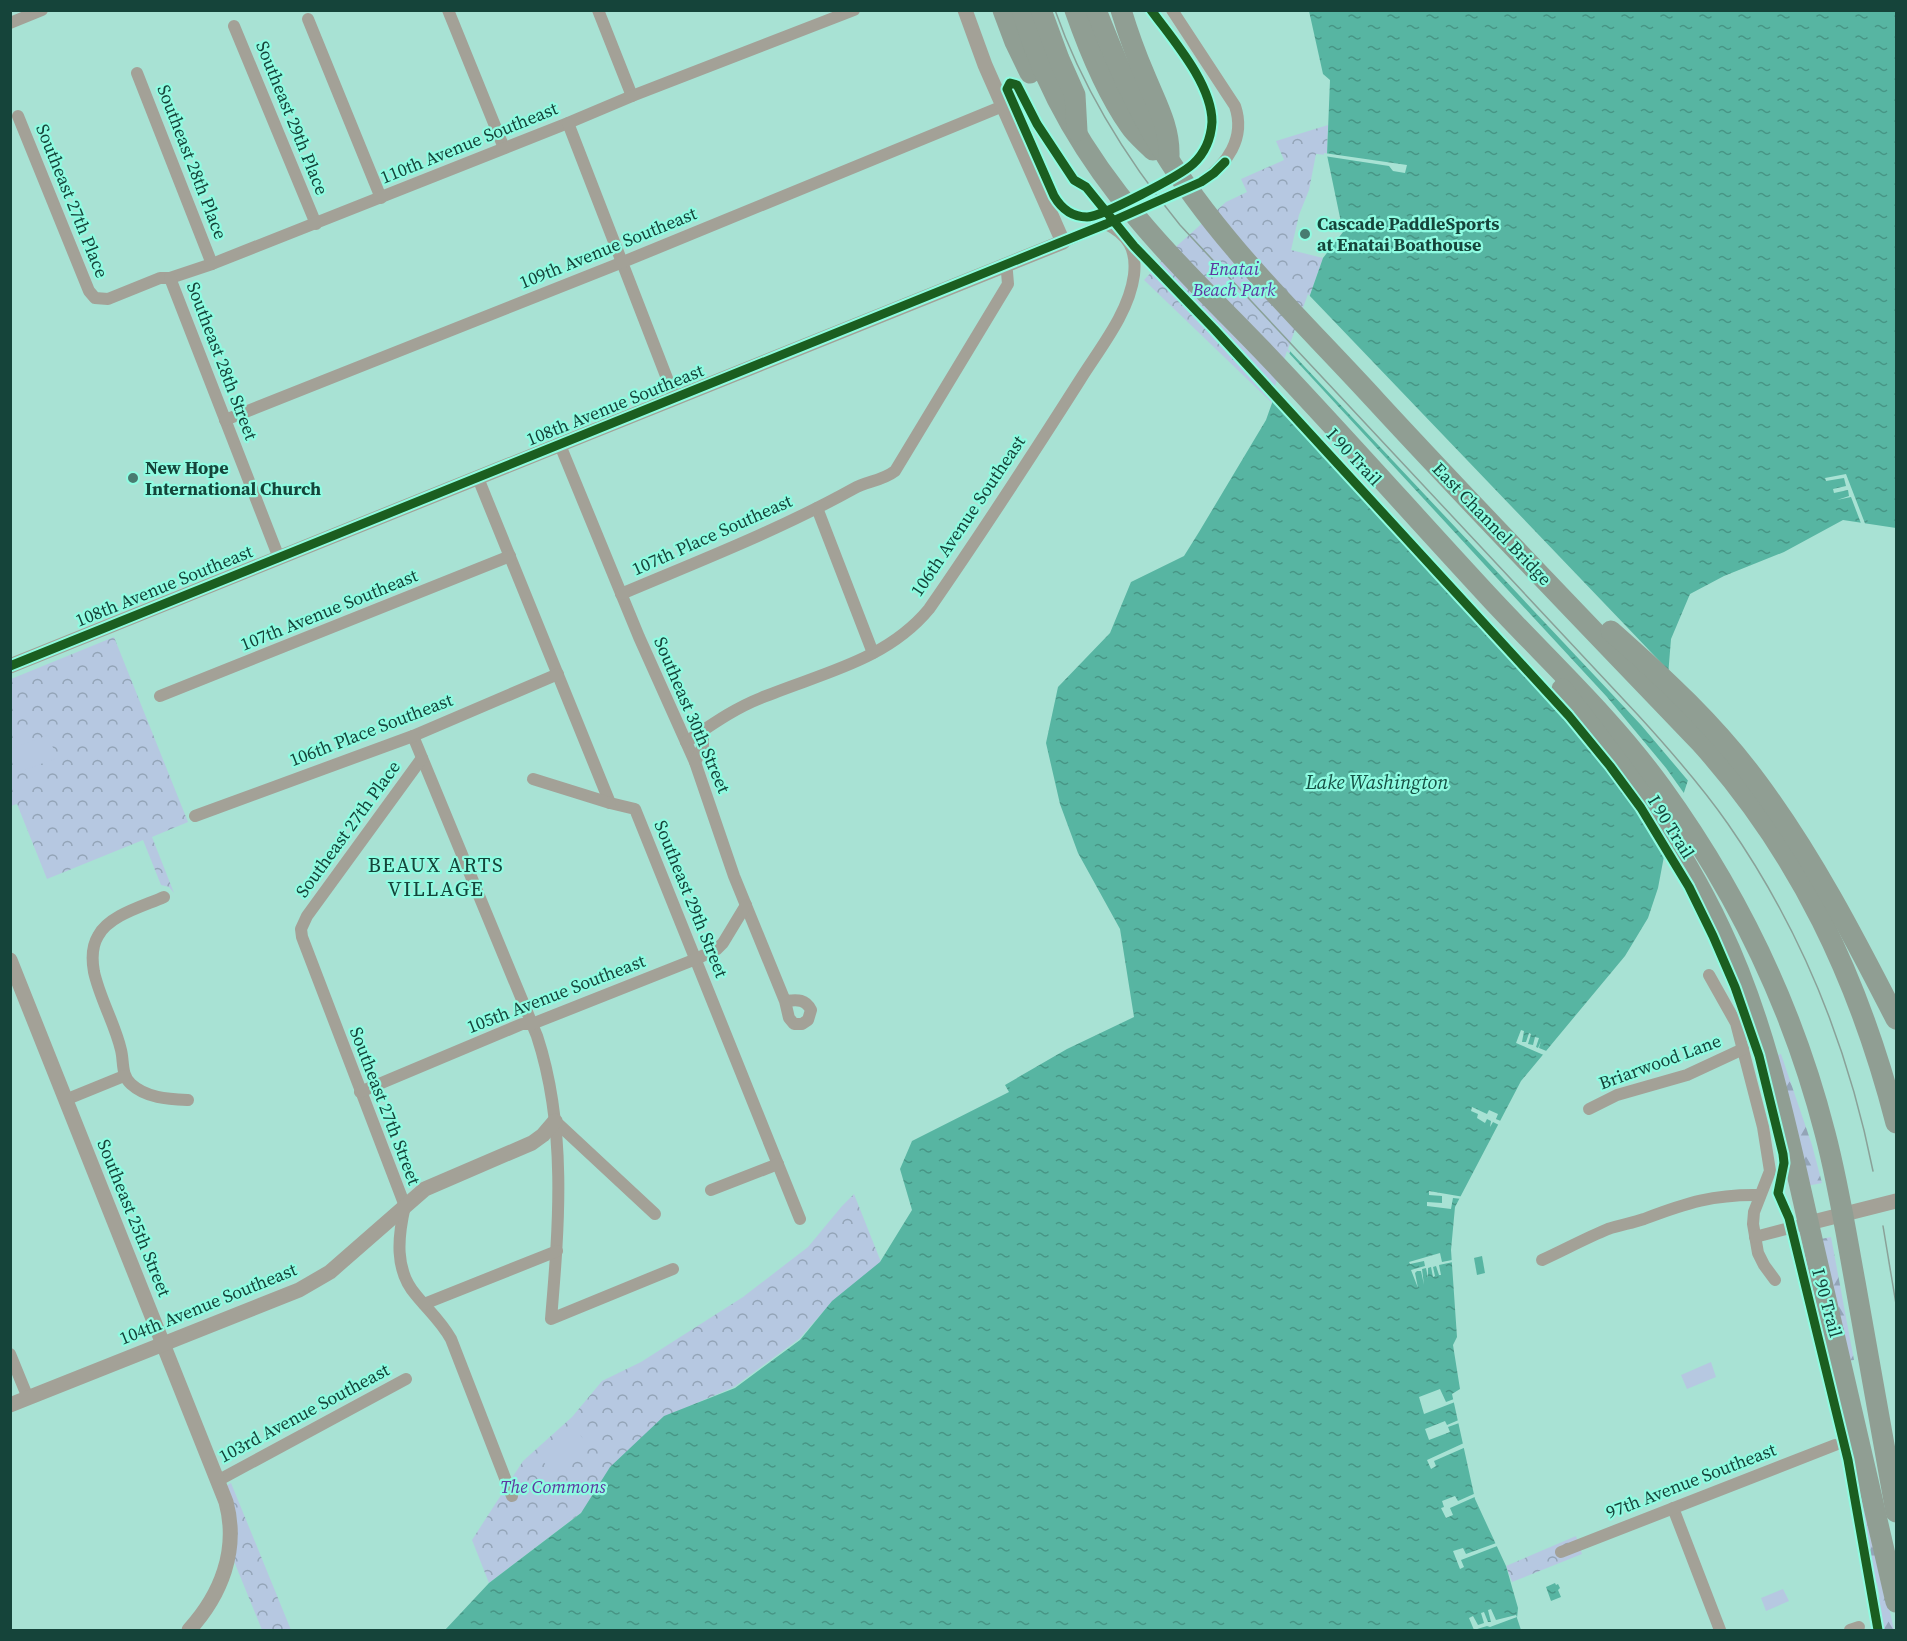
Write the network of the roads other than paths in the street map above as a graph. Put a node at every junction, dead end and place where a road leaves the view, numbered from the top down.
1 (42, 10) edge
2 (448, 10) edge
3 (598, 10) edge
4 (854, 10) edge
5 (964, 10) edge
6 (1003, 10) edge
7 (1022, 10) edge
8 (1041, 10) edge
9 (1075, 10) edge
10 (1096, 10) edge
11 (1121, 10) edge
12 (1172, 10) edge
13 (308, 19) dead end
14 (10, 23) edge
15 (234, 26) dead end
16 (137, 73) dead end
17 (632, 96) junction
18 (1003, 106) junction
19 (18, 116) dead end
20 (568, 123) junction
21 (1077, 132) junction
22 (504, 148) junction
23 (1163, 150) junction
24 (381, 198) junction
25 (316, 224) junction
26 (1106, 224) junction
27 (1063, 242) junction
28 (623, 262) junction
29 (212, 264) junction
30 (1004, 266) junction
31 (170, 278) junction
32 (95, 298) joint
33 (675, 399) junction
34 (225, 420) junction
35 (560, 445) junction
36 (478, 478) junction
37 (817, 508) junction
38 (510, 556) junction
39 (279, 558) junction
40 (621, 594) junction
41 (1498, 605) junction
42 (873, 653) junction
43 (10, 666) edge
44 (558, 675) junction
45 (160, 696) dead end
46 (703, 731) junction
47 (413, 736) junction
48 (686, 742) junction
49 (422, 758) junction
50 (695, 762) junction
51 (533, 779) dead end
52 (610, 803) junction
53 (195, 816) dead end
54 (164, 897) dead end
55 (1823, 901) junction
56 (746, 905) junction
57 (303, 922) joint
58 (696, 959) junction
59 (10, 960) edge
60 (1709, 975) dead end
61 (785, 1001) dead end
62 (1896, 1019) edge
63 (532, 1024) junction
64 (1743, 1049) junction
65 (124, 1076) junction
66 (360, 1092) junction
67 (65, 1100) junction
68 (188, 1100) dead end
69 (1589, 1109) dead end
70 (555, 1121) junction
71 (1896, 1123) edge
72 (778, 1164) junction
73 (711, 1190) dead end
74 (1760, 1195) junction
75 (1896, 1201) edge
76 (405, 1206) junction
77 (655, 1214) dead end
78 (800, 1219) dead end
79 (1809, 1223) junction
80 (1755, 1237) junction
81 (557, 1251) junction
82 (1542, 1260) dead end
83 (673, 1269) dead end
84 (1775, 1280) dead end
85 (424, 1304) junction
86 (164, 1343) junction
87 (10, 1354) edge
88 (406, 1379) dead end
89 (28, 1398) junction
90 (10, 1405) edge
91 (1835, 1445) dead end
92 (219, 1480) junction
93 (512, 1496) dead end
94 (1673, 1508) junction
95 (1896, 1512) edge
96 (1561, 1552) dead end
97 (1896, 1602) edge
98 (189, 1630) edge
99 (1720, 1630) edge

1 - 14 street
2 - 22 street
3 - 17 street
4 - 17 street, 110th Avenue Southeast
5 - 18 street
6 - 21 highway
7 - 21 highway
8 - 21 highway
9 - 23 highway
10 - 23 highway
11 - 23 highway
12 - 26 street, 108th Avenue Southeast
13 - 24 street
15 - 25 street, Southeast 29th Place
16 - 29 street, Southeast 28th Place
17 - 20 street, 110th Avenue Southeast
18 - 27 street
18 - 28 street, 109th Avenue Southeast
19 - 32 street, Southeast 27th Place
20 - 22 street, 110th Avenue Southeast
20 - 28 street
21 - 41 highway
22 - 24 street, 110th Avenue Southeast
23 - 55 highway, East Channel Bridge
24 - 25 street, 110th Avenue Southeast
25 - 29 street, 110th Avenue Southeast
26 - 27 street, 108th Avenue Southeast
26 - 42 street, 106th Avenue Southeast
27 - 30 street, 108th Avenue Southeast
28 - 33 street
28 - 34 street, 109th Avenue Southeast
29 - 31 street, 110th Avenue Southeast
30 - 33 street, 108th Avenue Southeast
30 - 37 street
31 - 32 street, 110th Avenue Southeast
31 - 34 street, Southeast 28th Street
33 - 35 street, 108th Avenue Southeast
34 - 39 street, Southeast 28th Street
35 - 36 street, 108th Avenue Southeast
35 - 40 street, Southeast 30th Street
36 - 38 street
36 - 39 street, 108th Avenue Southeast
37 - 40 street, 107th Place Southeast
37 - 42 street
38 - 44 street
38 - 45 street, 107th Avenue Southeast
39 - 43 street, 108th Avenue Southeast
40 - 48 street, Southeast 30th Street
41 - 79 highway
41 - 95 highway
42 - 46 street, 106th Avenue Southeast
44 - 47 street, 106th Place Southeast
44 - 52 street
46 - 48 street, 106th Avenue Southeast
46 - 50 street
47 - 49 street
47 - 53 street, 106th Place Southeast
48 - 50 street, Southeast 30th Street
49 - 57 street, Southeast 27th Place
49 - 63 street
50 - 56 street, Southeast 30th Street
51 - 52 street
52 - 58 street, Southeast 29th Street
54 - 65 street
55 - 62 highway
55 - 71 highway
56 - 58 street, 105th Avenue Southeast
56 - 61 street, Southeast 30th Street
57 - 66 street, Southeast 27th Street
58 - 63 street, 105th Avenue Southeast
58 - 72 street, Southeast 29th Street
59 - 67 street, Southeast 25th Street
60 - 64 street
63 - 66 street, 105th Avenue Southeast
63 - 70 street
64 - 69 street, Briarwood Lane
64 - 74 street
65 - 67 street
65 - 68 street
66 - 76 street, Southeast 27th Street
67 - 86 street, Southeast 25th Street
70 - 76 street, 104th Avenue Southeast
70 - 77 street
70 - 81 street
72 - 73 street
72 - 78 street, Southeast 29th Street
74 - 80 street
74 - 82 street
75 - 79 street
76 - 85 street, Southeast 27th Street
76 - 86 street, 104th Avenue Southeast
79 - 80 street
79 - 97 highway
80 - 84 street
81 - 83 street
81 - 85 street
85 - 93 street, Southeast 27th Street
86 - 89 street, 104th Avenue Southeast
86 - 92 street, Southeast 25th Street
87 - 89 street
88 - 92 street, 103rd Avenue Southeast
89 - 90 street, 104th Avenue Southeast
91 - 94 street, 97th Avenue Southeast
92 - 98 street, Southeast 25th Street
94 - 96 street, 97th Avenue Southeast
94 - 99 street

